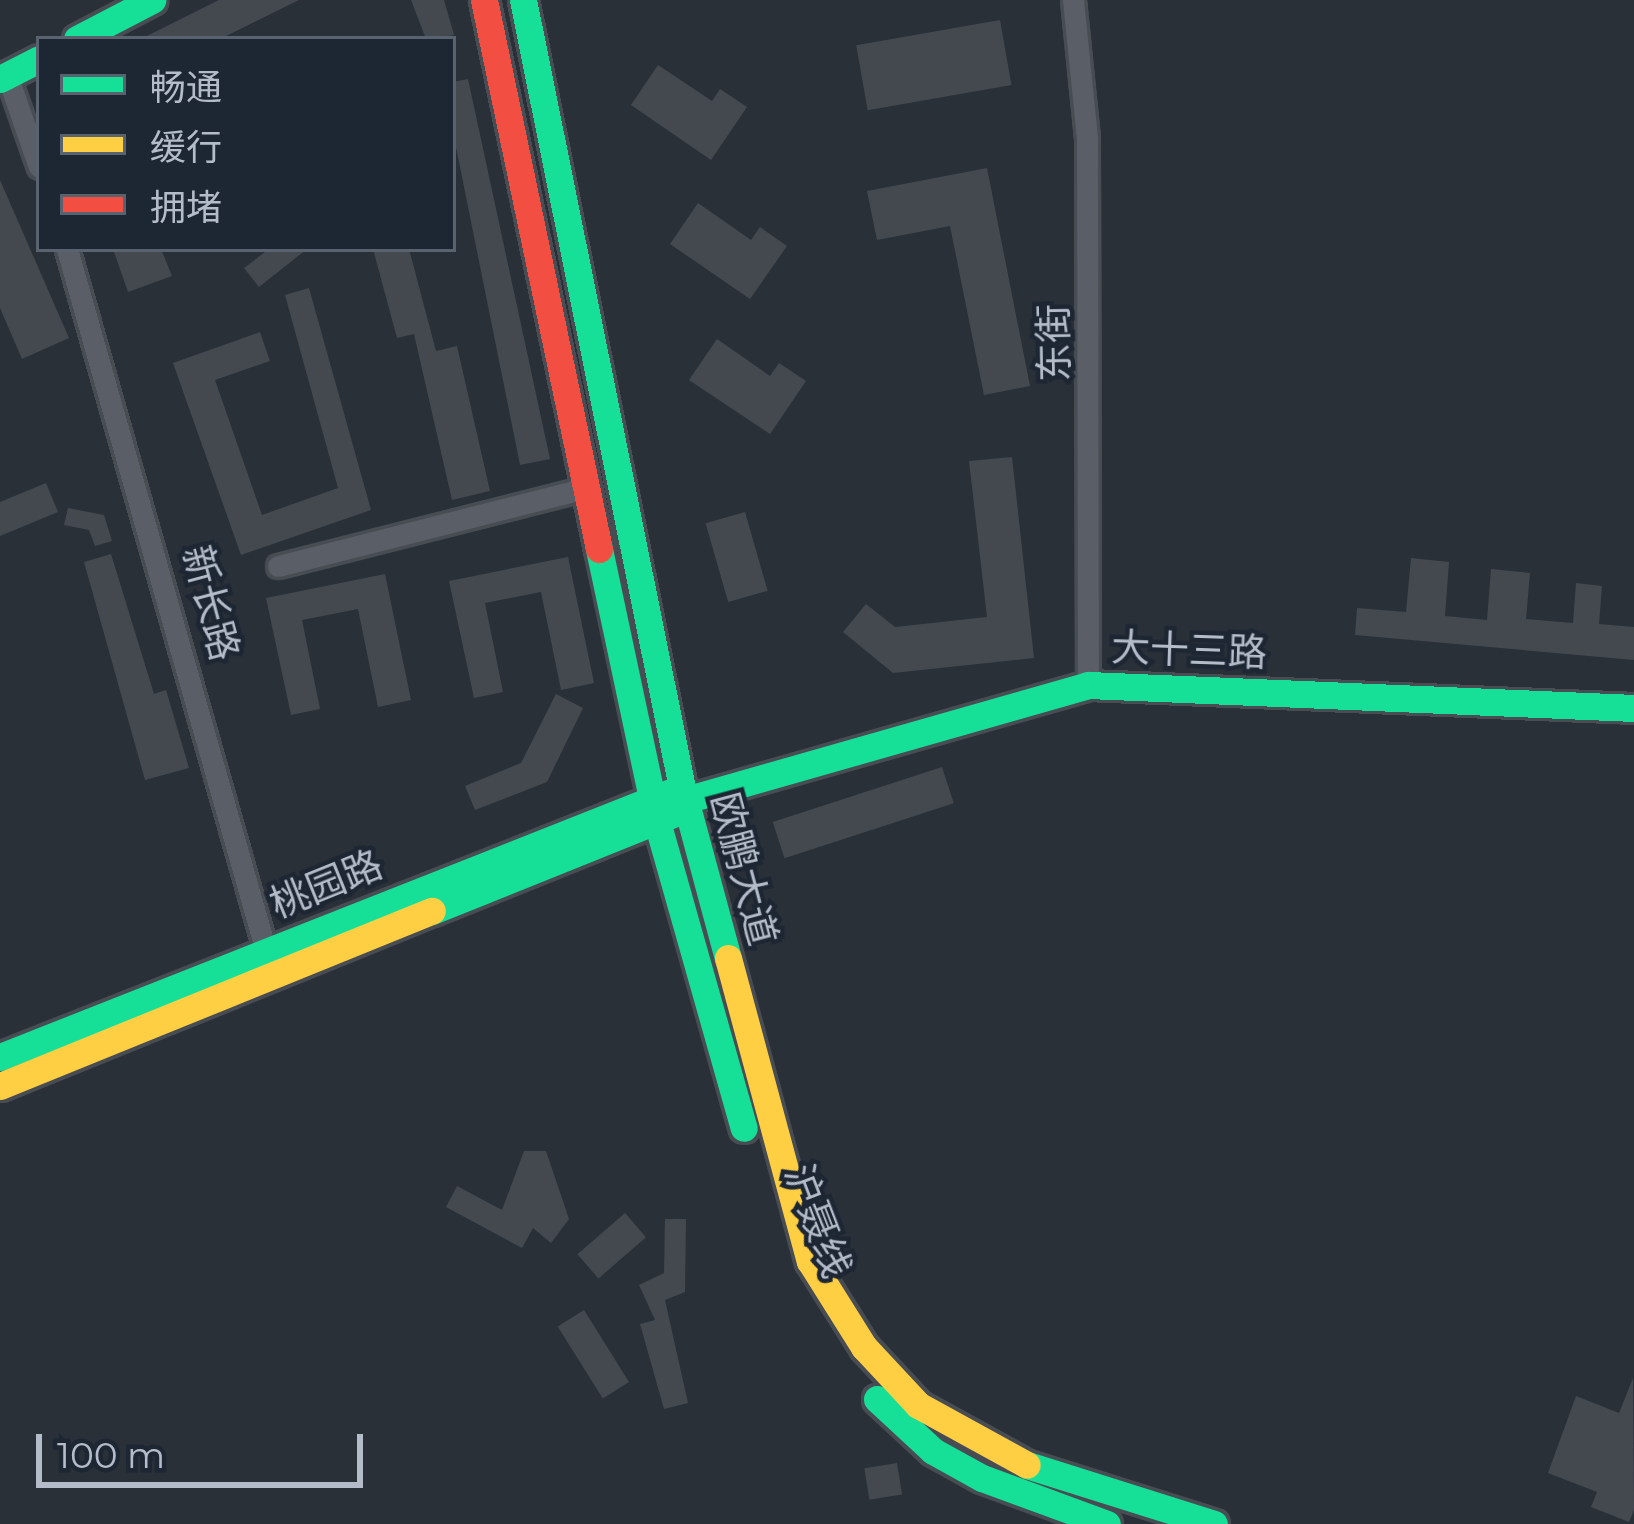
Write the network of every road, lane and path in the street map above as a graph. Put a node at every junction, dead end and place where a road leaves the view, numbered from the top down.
1 (152, 0) edge
2 (484, 0) edge
3 (523, 0) edge
4 (1073, 0) edge
5 (83, 36) edge
6 (36, 60) edge
7 (2, 70) edge
8 (36, 159) edge
9 (68, 252) edge
10 (587, 488) junction
11 (278, 566) dead end
12 (1088, 685) junction
13 (1634, 707) edge
14 (685, 799) junction
15 (654, 808) junction
16 (267, 950) junction
17 (271, 980) junction
18 (0, 1057) edge
19 (0, 1086) edge
20 (1069, 1518) edge
21 (1107, 1524) edge
22 (1214, 1524) edge

1 - 5 main road
2 - 10 main road, 欧鹏大道
3 - 14 main road, 欧鹏大道
4 - 12 street, 东街
6 - 7 main road
7 - 8 street
9 - 16 street, 新长路
10 - 11 street
10 - 15 main road, 欧鹏大道
12 - 13 main road, 大十三路
12 - 14 main road, 大十三路
14 - 15 main road, 桃园路
14 - 22 main road, 欧鹏大道
15 - 16 main road, 桃园路
15 - 17 main road
15 - 20 main road, 沪聂线
16 - 17 street, 新长路
16 - 18 main road, 桃园路
17 - 19 main road
20 - 21 main road, 沪聂线

